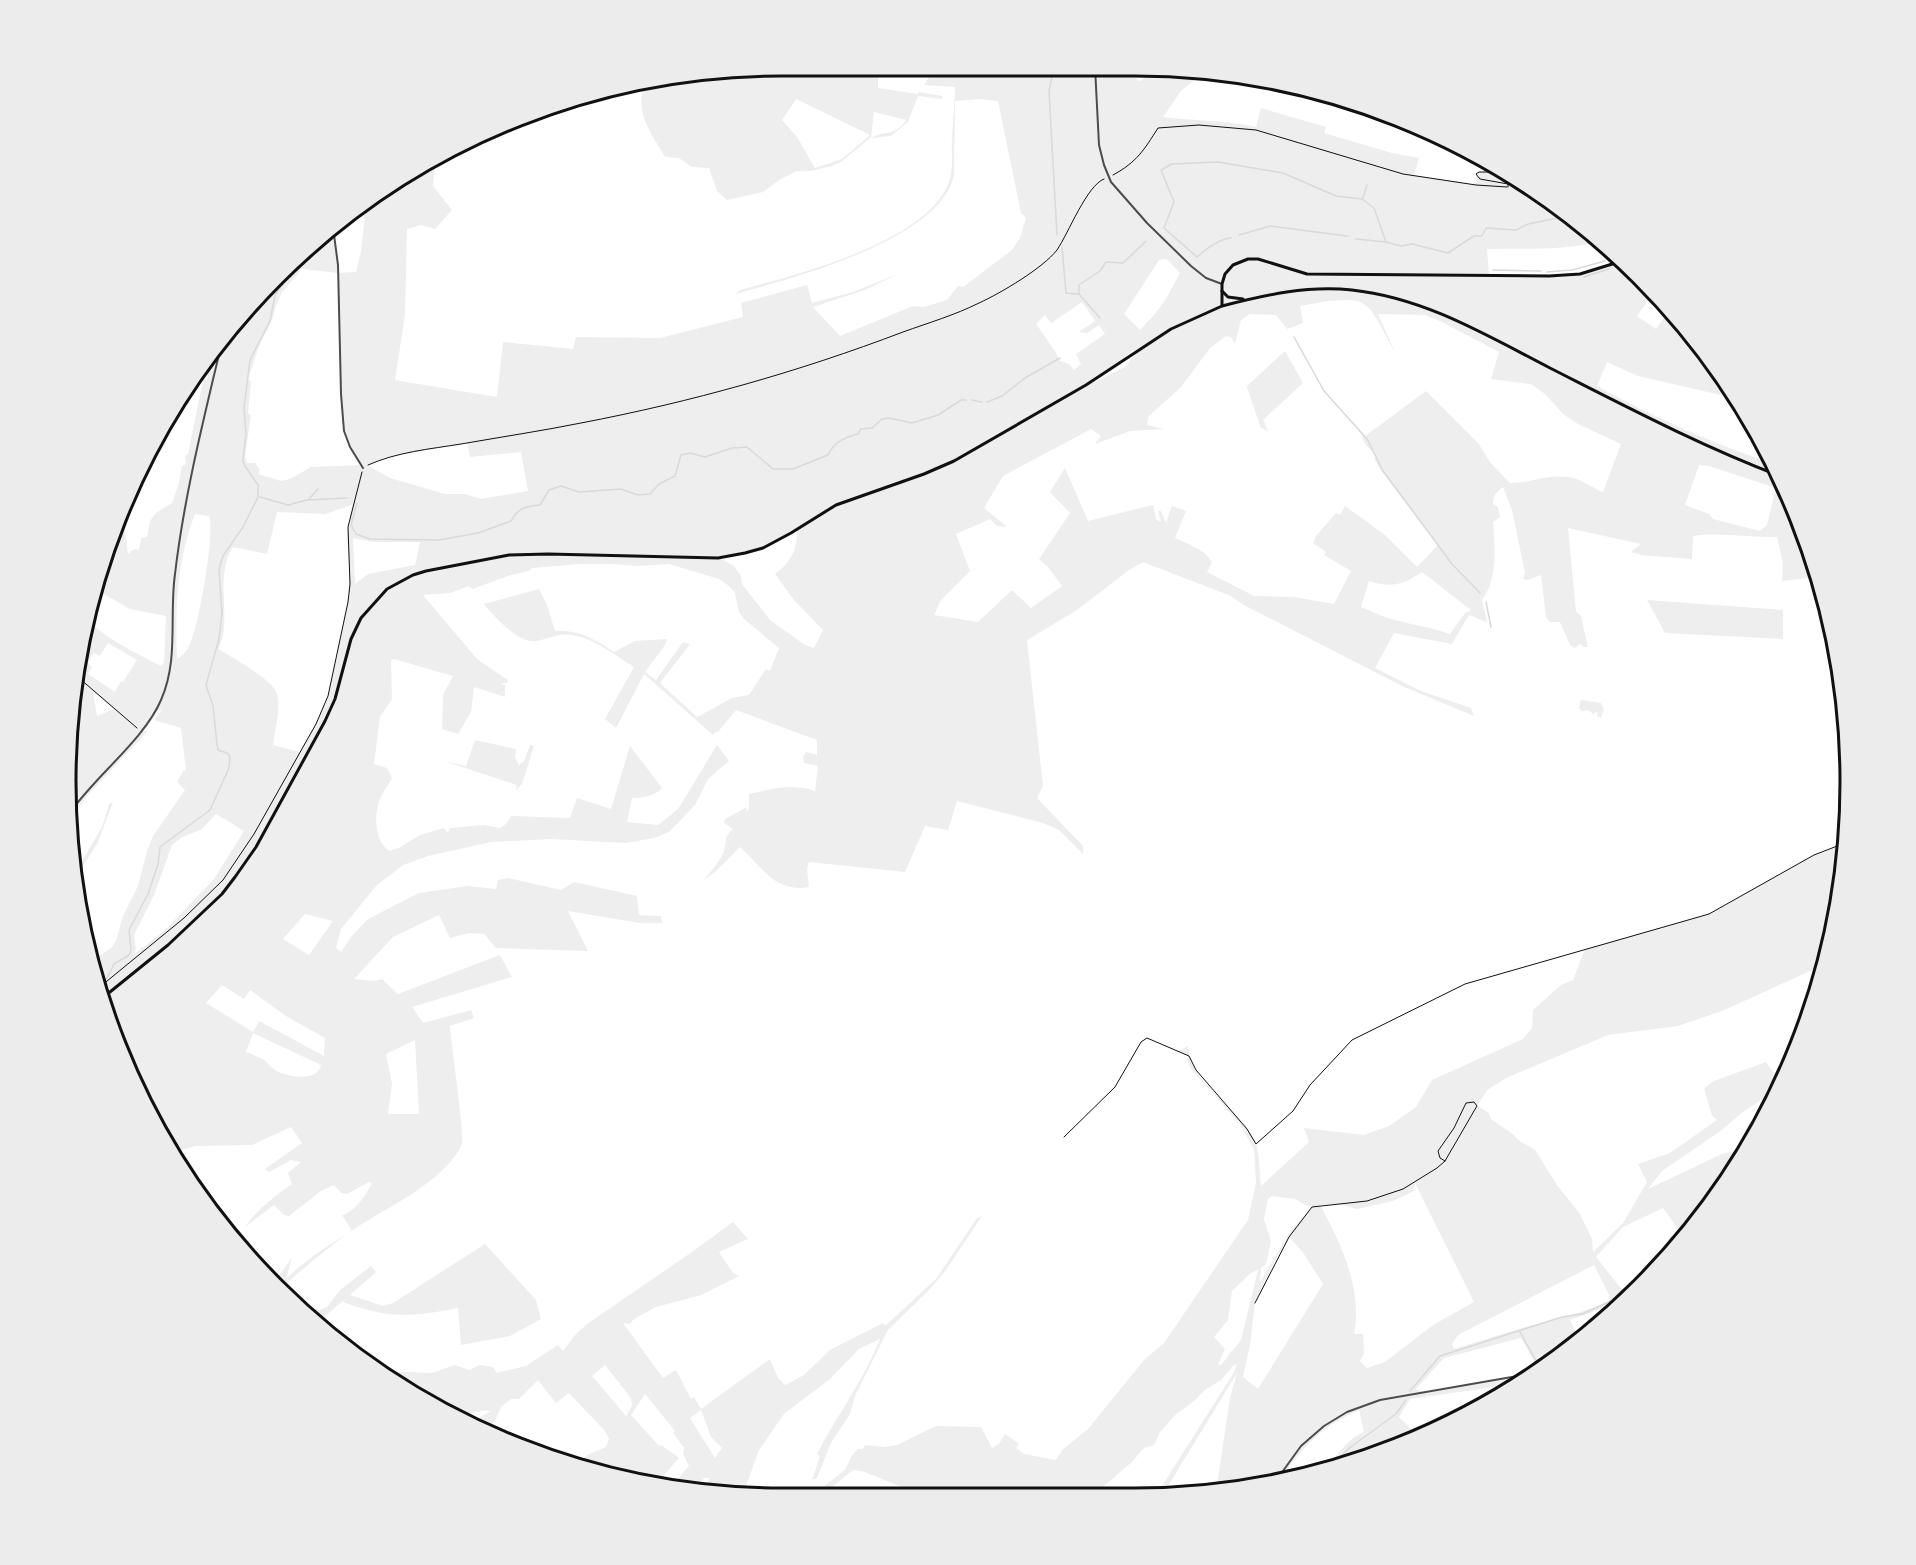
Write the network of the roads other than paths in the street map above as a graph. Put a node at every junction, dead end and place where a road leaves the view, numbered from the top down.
1 (1096, 76) edge
2 (334, 238) edge
3 (1612, 264) edge
4 (1221, 284) junction
5 (1221, 291) junction
6 (1247, 299) junction
7 (1222, 306) junction
8 (217, 360) edge
9 (363, 468) road end
10 (1767, 470) edge
11 (77, 804) edge
12 (109, 993) edge
13 (1515, 1376) edge
14 (1282, 1472) edge

1 - 4 street
2 - 9 street
3 - 4 main road
4 - 5 main road
5 - 6 main road
5 - 7 main road
6 - 7 main road
6 - 10 main road
7 - 12 main road
8 - 11 street
13 - 14 street

